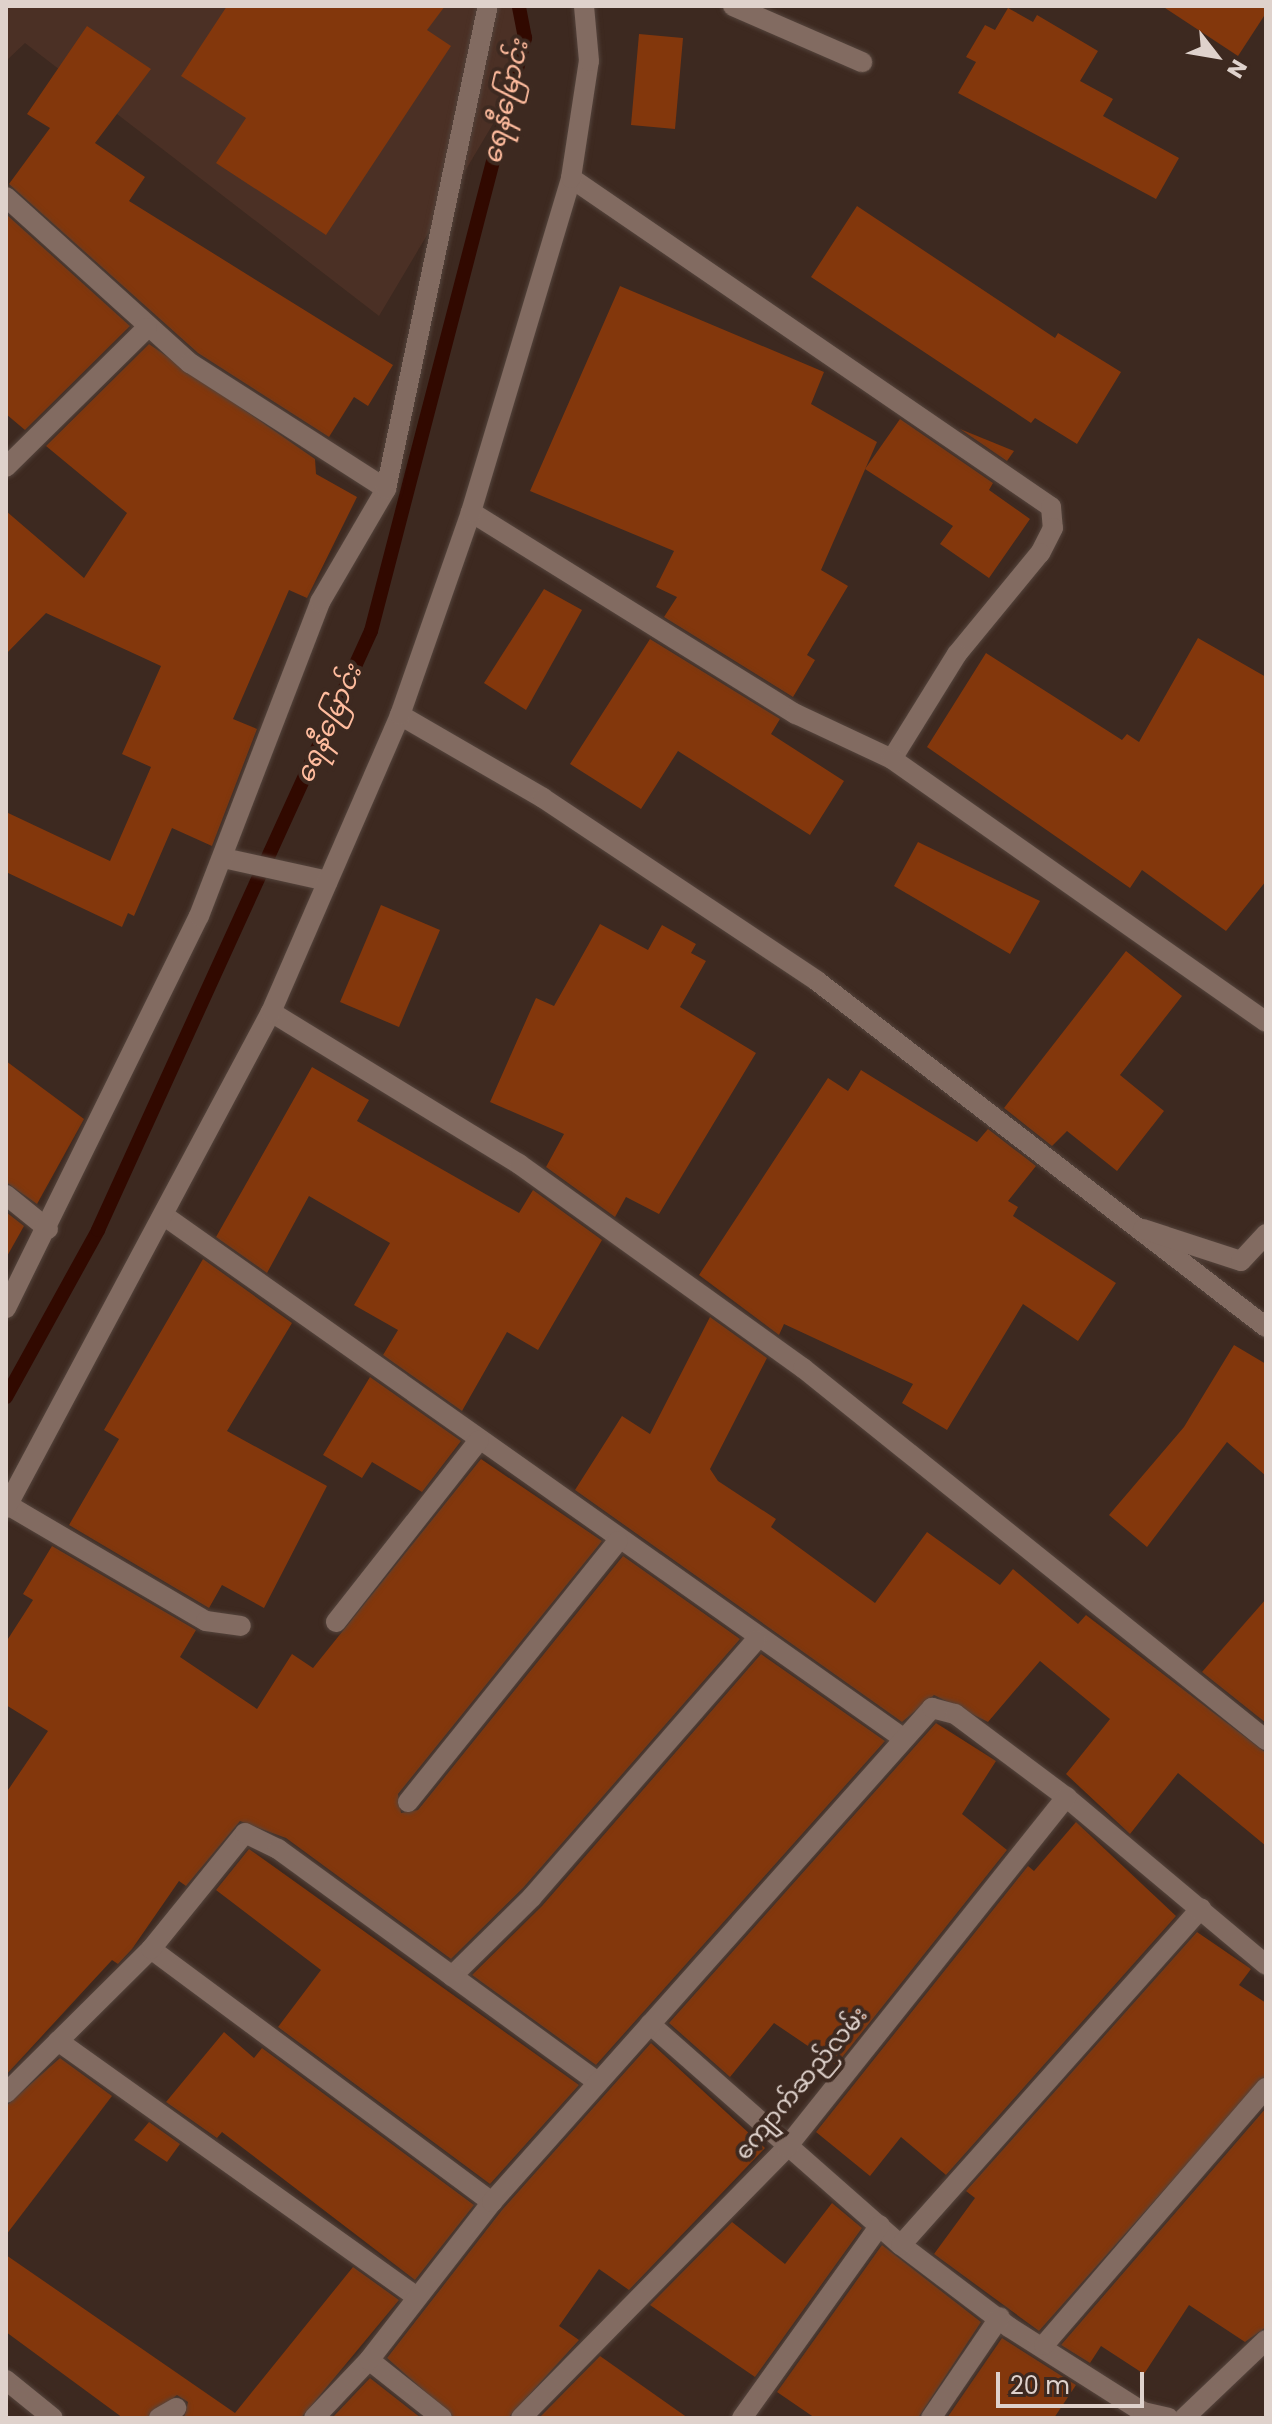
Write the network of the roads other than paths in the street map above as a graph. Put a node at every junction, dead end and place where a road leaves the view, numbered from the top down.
1 (488, 6) edge
2 (584, 6) edge
3 (733, 6) edge
4 (862, 62) dead end
5 (571, 178) junction
6 (6, 197) edge
7 (147, 328) junction
8 (6, 467) edge
9 (386, 489) junction
10 (471, 512) junction
11 (400, 715) junction
12 (892, 759) junction
13 (230, 860) junction
14 (320, 880) junction
15 (271, 1012) junction
16 (1266, 1022) edge
17 (6, 1195) edge
18 (166, 1217) junction
19 (1118, 1219) junction
20 (48, 1229) junction
21 (1266, 1234) edge
22 (6, 1308) edge
23 (1266, 1327) edge
24 (479, 1440) junction
25 (15, 1471) edge
26 (7, 1506) edge
27 (618, 1541) junction
28 (336, 1622) dead end
29 (241, 1626) dead end
30 (756, 1640) junction
31 (903, 1738) junction
32 (1266, 1740) edge
33 (1066, 1797) junction
34 (408, 1802) dead end
35 (1201, 1908) junction
36 (151, 1949) junction
37 (1266, 1965) edge
38 (452, 1976) junction
39 (650, 2024) junction
40 (58, 2041) junction
41 (597, 2082) junction
42 (1266, 2088) edge
43 (6, 2093) edge
44 (787, 2147) junction
45 (492, 2202) junction
46 (880, 2225) junction
47 (901, 2245) junction
48 (417, 2297) junction
49 (1000, 2317) junction
50 (1266, 2340) edge
51 (1044, 2345) junction
52 (369, 2360) junction
53 (6, 2380) edge
54 (1141, 2415) edge
55 (53, 2418) edge
56 (314, 2418) edge
57 (442, 2418) edge
58 (521, 2418) edge
59 (742, 2418) edge
60 (931, 2418) edge
61 (1168, 2418) edge
62 (1184, 2418) edge

1 - 9 street
2 - 5 street
3 - 4 street
5 - 10 street
5 - 12 street
6 - 7 street
7 - 8 street
7 - 9 street
9 - 13 street
10 - 11 street
10 - 12 street
11 - 14 street
11 - 19 street
12 - 16 street
13 - 14 street
13 - 20 street
14 - 15 street
15 - 18 street
15 - 32 street
17 - 20 street
18 - 24 street
18 - 25 street
19 - 21 street
19 - 23 street
20 - 22 street
24 - 27 street
24 - 28 street
25 - 26 street
26 - 29 street
27 - 30 street
27 - 34 street
30 - 31 street
30 - 38 street
31 - 33 street
31 - 39 street
33 - 35 street
33 - 44 street, ကျောက်ဆည်လမ်း
35 - 37 street
35 - 47 street
36 - 38 street
36 - 40 street
36 - 45 street
38 - 41 street
39 - 41 street
39 - 44 street
40 - 43 street
40 - 48 street
41 - 45 street
42 - 51 street
44 - 46 street
44 - 58 street, ကျောက်ဆည်လမ်း
45 - 48 street
46 - 47 street
46 - 59 street
47 - 49 street
48 - 52 street
49 - 51 street
49 - 60 street
50 - 62 street
51 - 54 street
52 - 56 street
52 - 57 street
53 - 55 street
54 - 61 street

